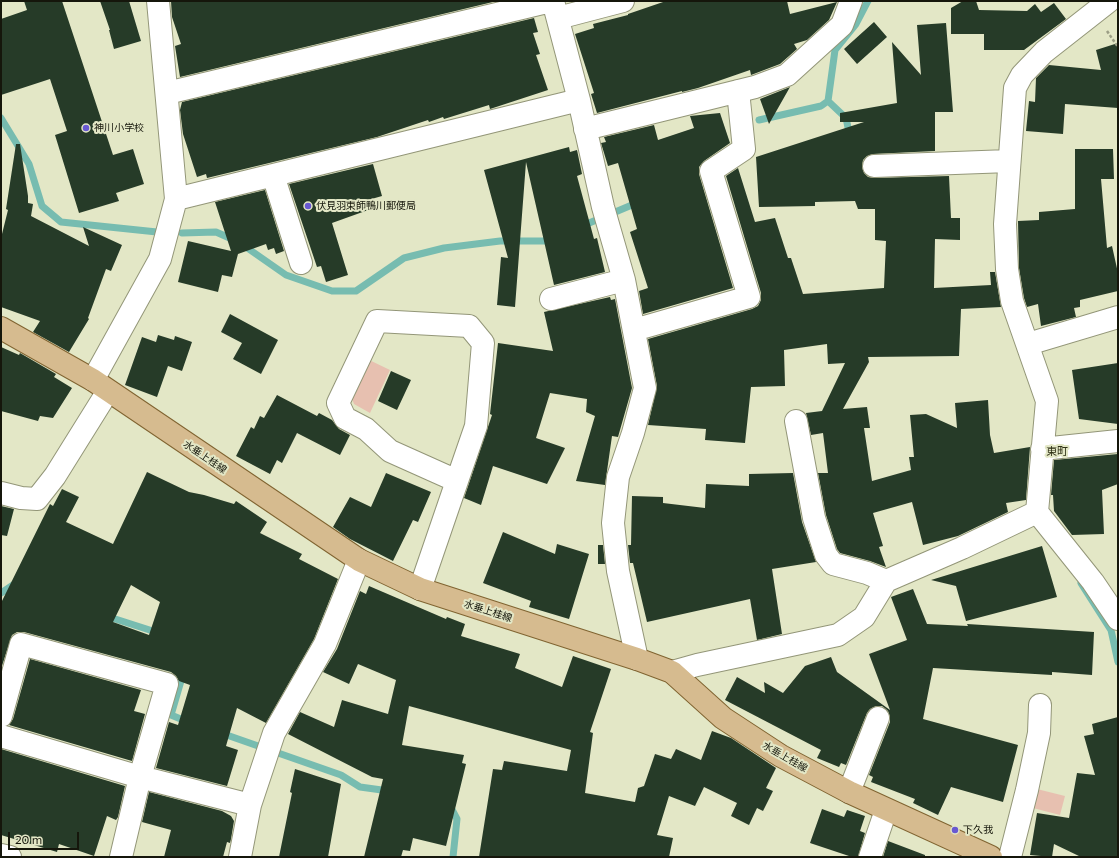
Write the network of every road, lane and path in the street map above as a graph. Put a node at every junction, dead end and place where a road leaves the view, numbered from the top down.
1 (158, 1) edge
2 (623, 1) edge
3 (851, 1) edge
4 (1109, 1) edge
5 (554, 7) edge
6 (738, 90) junction
7 (167, 93) junction
8 (579, 100) junction
9 (586, 129) junction
10 (1009, 161) junction
11 (874, 166) dead end
12 (273, 175) junction
13 (176, 199) junction
14 (301, 262) dead end
15 (624, 280) junction
16 (551, 299) dead end
17 (1118, 317) edge
18 (1, 328) edge
19 (634, 330) junction
20 (1028, 344) junction
21 (100, 386) junction
22 (796, 421) dead end
23 (1118, 440) edge
24 (1042, 449) junction
25 (457, 481) junction
26 (1, 493) edge
27 (1037, 512) junction
28 (359, 560) junction
29 (886, 581) junction
30 (420, 589) junction
31 (1118, 619) edge
32 (637, 659) junction
33 (672, 672) junction
34 (1040, 705) dead end
35 (1, 716) edge
36 (878, 718) dead end
37 (1, 736) edge
38 (140, 777) junction
39 (849, 792) junction
40 (250, 804) junction
41 (886, 810) junction
42 (1, 855) edge
43 (10, 857) edge
44 (121, 857) edge
45 (240, 857) edge
46 (870, 857) edge
47 (991, 857) edge
48 (1010, 857) edge

1 - 7 street
2 - 5 street
3 - 6 street
4 - 10 street
5 - 7 street
5 - 8 street
6 - 9 street
6 - 19 street
7 - 13 street
8 - 9 street
8 - 12 street
9 - 15 street
10 - 11 street
10 - 20 street
12 - 13 street
12 - 14 street
13 - 21 street
15 - 16 street
15 - 19 street
17 - 20 street
18 - 21 main road, 水垂上桂線
19 - 32 street
20 - 24 street
21 - 26 street
21 - 28 main road, 水垂上桂線
22 - 29 street
23 - 24 street
24 - 27 street
25 - 25 street
25 - 30 street
27 - 29 street
27 - 31 street
28 - 30 main road, 水垂上桂線
28 - 40 street
29 - 33 street
30 - 32 main road, 水垂上桂線
32 - 33 main road, 水垂上桂線
33 - 39 main road, 水垂上桂線
34 - 48 street
35 - 38 street
36 - 39 street
37 - 38 street
38 - 40 street
38 - 44 street
39 - 41 main road, 水垂上桂線
40 - 45 street
41 - 46 street
41 - 47 main road, 水垂上桂線
42 - 43 street

